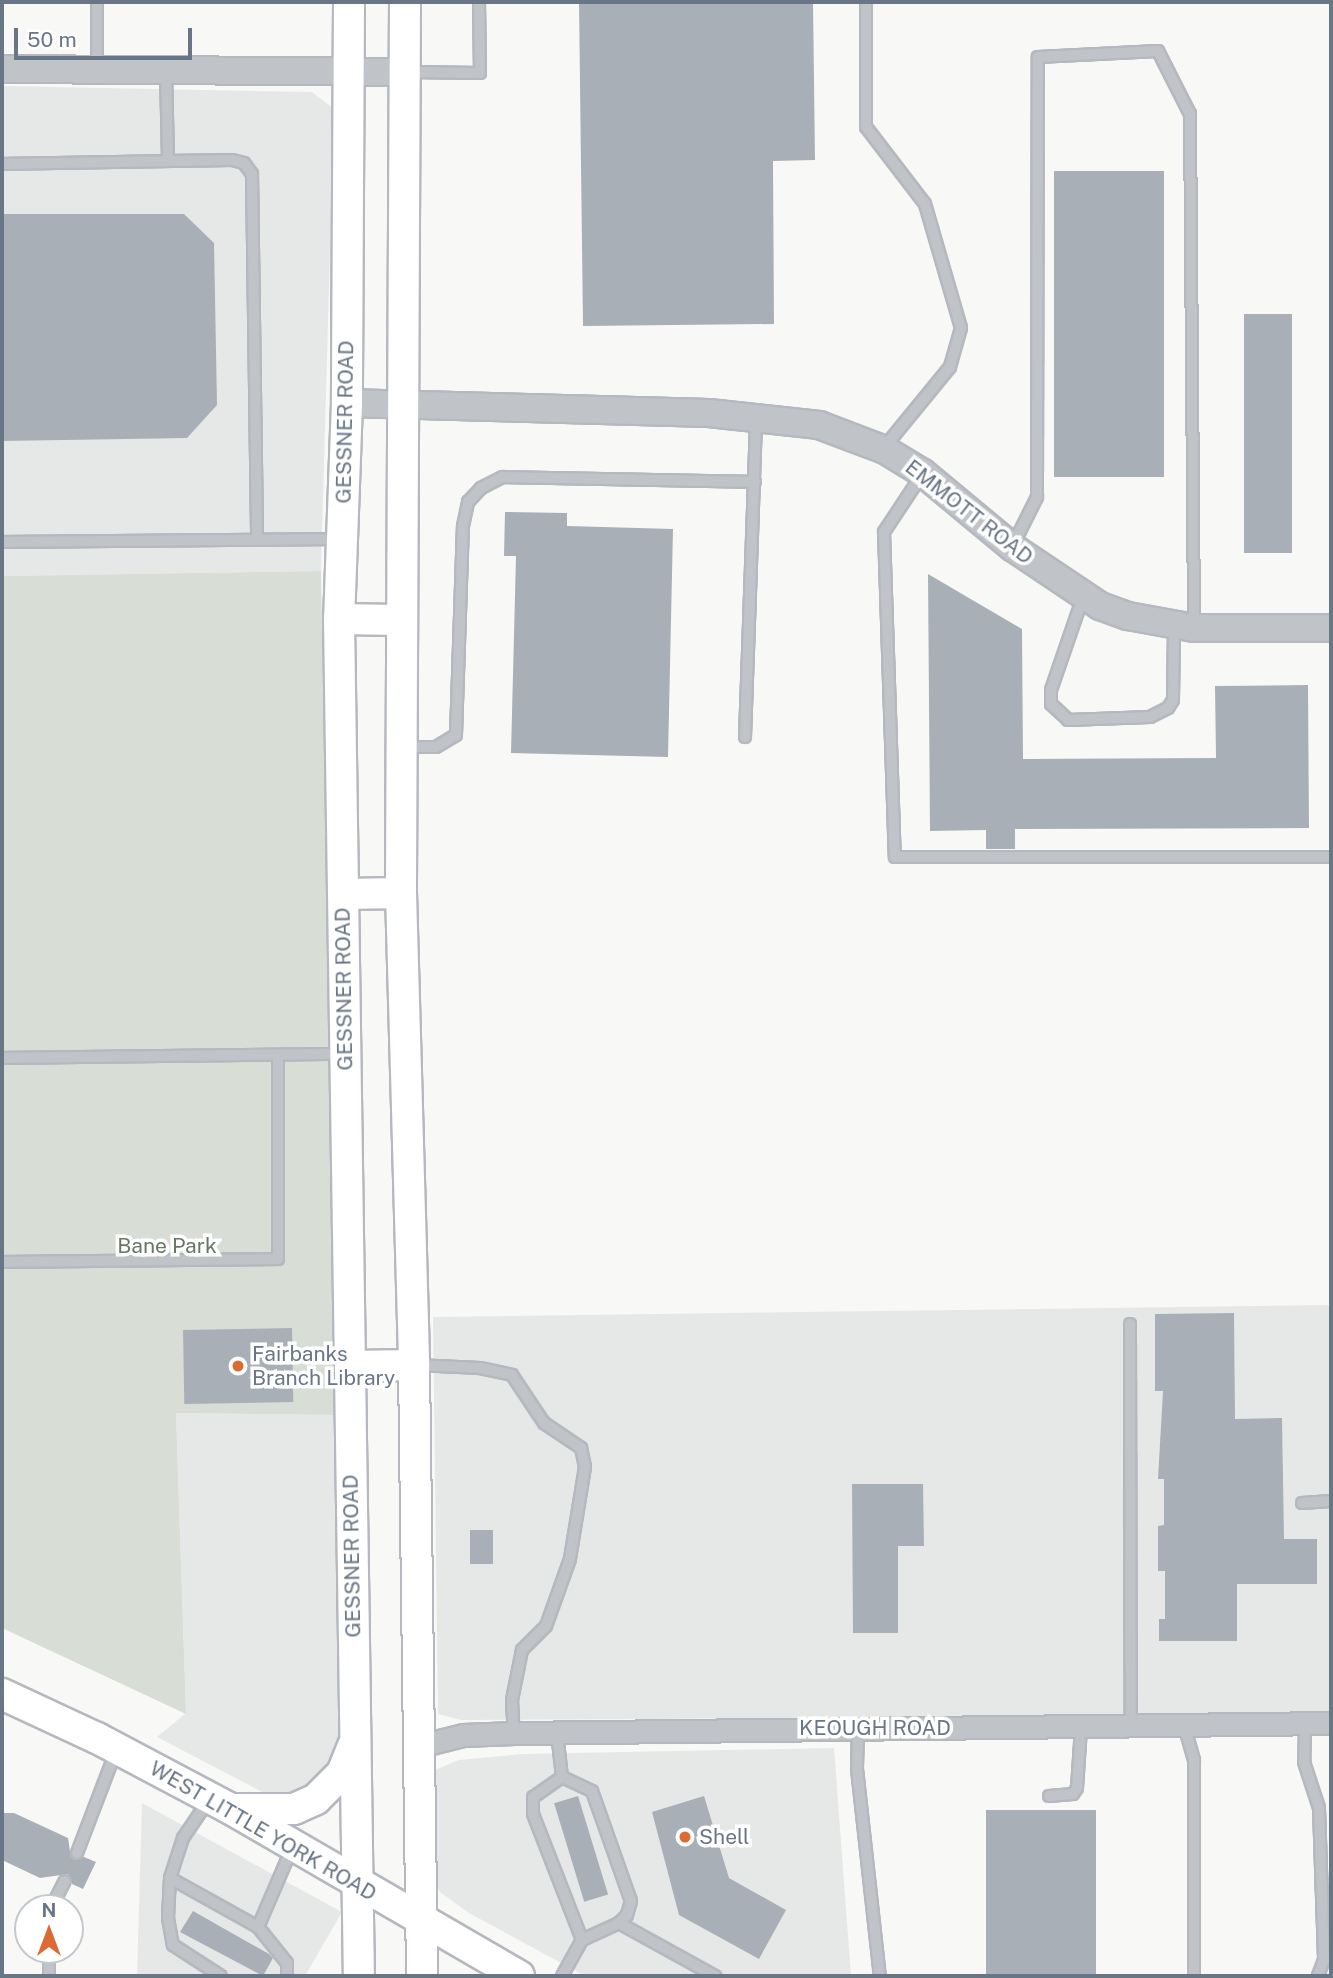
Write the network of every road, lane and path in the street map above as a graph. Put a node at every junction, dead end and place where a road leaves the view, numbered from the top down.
1 (97, 2) edge
2 (348, 2) edge
3 (405, 2) edge
4 (479, 2) edge
5 (866, 2) edge
6 (2, 69) edge
7 (97, 70) junction
8 (166, 71) junction
9 (349, 71) junction
10 (406, 72) junction
11 (168, 161) junction
12 (2, 164) edge
13 (347, 403) junction
14 (406, 405) junction
15 (756, 416) junction
16 (882, 449) junction
17 (923, 472) junction
18 (755, 482) junction
19 (257, 539) junction
20 (342, 539) junction
21 (2, 542) edge
22 (1012, 547) junction
23 (1083, 597) junction
24 (340, 619) junction
25 (400, 620) junction
26 (1184, 627) junction
27 (1331, 628) edge
28 (745, 737) dead end
29 (400, 747) junction
30 (1331, 857) edge
31 (401, 893) junction
32 (342, 894) junction
33 (346, 1054) junction
34 (278, 1055) junction
35 (2, 1058) edge
36 (2, 1262) edge
37 (1130, 1324) dead end
38 (414, 1365) junction
39 (350, 1366) junction
40 (1331, 1501) edge
41 (1302, 1503) dead end
42 (2, 1694) edge
43 (1305, 1723) junction
44 (1331, 1723) edge
45 (1184, 1725) junction
46 (1131, 1726) junction
47 (858, 1727) junction
48 (1081, 1727) junction
49 (514, 1733) junction
50 (557, 1733) junction
51 (354, 1742) junction
52 (419, 1746) junction
53 (117, 1748) junction
54 (562, 1777) junction
55 (1049, 1796) dead end
56 (220, 1804) junction
57 (293, 1846) junction
58 (77, 1853) dead end
59 (170, 1878) junction
60 (65, 1881) dead end
61 (360, 1887) junction
62 (58, 1894) edge
63 (421, 1920) junction
64 (619, 1923) junction
65 (258, 1927) junction
66 (582, 1940) junction
67 (221, 1976) edge
68 (287, 1976) edge
69 (359, 1976) edge
70 (422, 1976) edge
71 (519, 1976) edge
72 (562, 1976) edge
73 (715, 1976) edge
74 (880, 1976) edge
75 (1194, 1976) edge
76 (1318, 1976) edge

1 - 7 lane
2 - 9 main road, GESSNER ROAD
3 - 10 main road
4 - 10 lane
5 - 16 lane
6 - 7 street
7 - 8 street
8 - 9 street
8 - 11 lane
9 - 10 street
9 - 13 main road, GESSNER ROAD
10 - 14 main road
11 - 12 lane
11 - 19 lane
13 - 14 street, EMMOTT ROAD
13 - 20 main road, GESSNER ROAD
14 - 15 street, EMMOTT ROAD
14 - 25 main road
15 - 16 street, EMMOTT ROAD
15 - 18 lane
16 - 17 street, EMMOTT ROAD
17 - 22 street, EMMOTT ROAD
17 - 30 lane
18 - 28 lane
18 - 29 lane
19 - 20 lane
19 - 21 lane
20 - 24 main road, GESSNER ROAD
22 - 23 street, EMMOTT ROAD
22 - 26 lane
23 - 26 street, EMMOTT ROAD
23 - 26 lane
24 - 25 main road
24 - 32 main road, GESSNER ROAD
25 - 29 main road
26 - 27 street, EMMOTT ROAD
29 - 31 main road
31 - 32 main road
31 - 38 main road
32 - 33 main road, GESSNER ROAD
33 - 34 lane
33 - 39 main road, GESSNER ROAD
34 - 35 lane
34 - 36 lane
37 - 46 lane
38 - 39 main road
38 - 49 lane
38 - 52 main road
39 - 51 main road, GESSNER ROAD
40 - 41 lane
42 - 53 main road, WEST LITTLE YORK ROAD
43 - 44 street, KEOUGH ROAD
43 - 45 street, KEOUGH ROAD
43 - 76 lane
45 - 46 street, KEOUGH ROAD
45 - 75 lane
46 - 48 street, KEOUGH ROAD
47 - 48 street, KEOUGH ROAD
47 - 50 street, KEOUGH ROAD
47 - 74 lane
48 - 55 lane
49 - 50 street, KEOUGH ROAD
49 - 52 street, KEOUGH ROAD
50 - 54 lane
51 - 56 main road
51 - 61 main road, GESSNER ROAD
52 - 63 main road
53 - 56 main road, WEST LITTLE YORK ROAD
53 - 58 lane
54 - 64 lane
54 - 66 lane
56 - 57 main road, WEST LITTLE YORK ROAD
56 - 59 lane
57 - 61 main road, WEST LITTLE YORK ROAD
57 - 65 lane
59 - 65 lane
59 - 67 lane
60 - 62 lane
61 - 63 main road, WEST LITTLE YORK ROAD
61 - 69 main road, GESSNER ROAD
63 - 70 main road
63 - 71 main road, WEST LITTLE YORK ROAD
64 - 66 lane
64 - 73 lane
65 - 68 lane
66 - 72 lane

